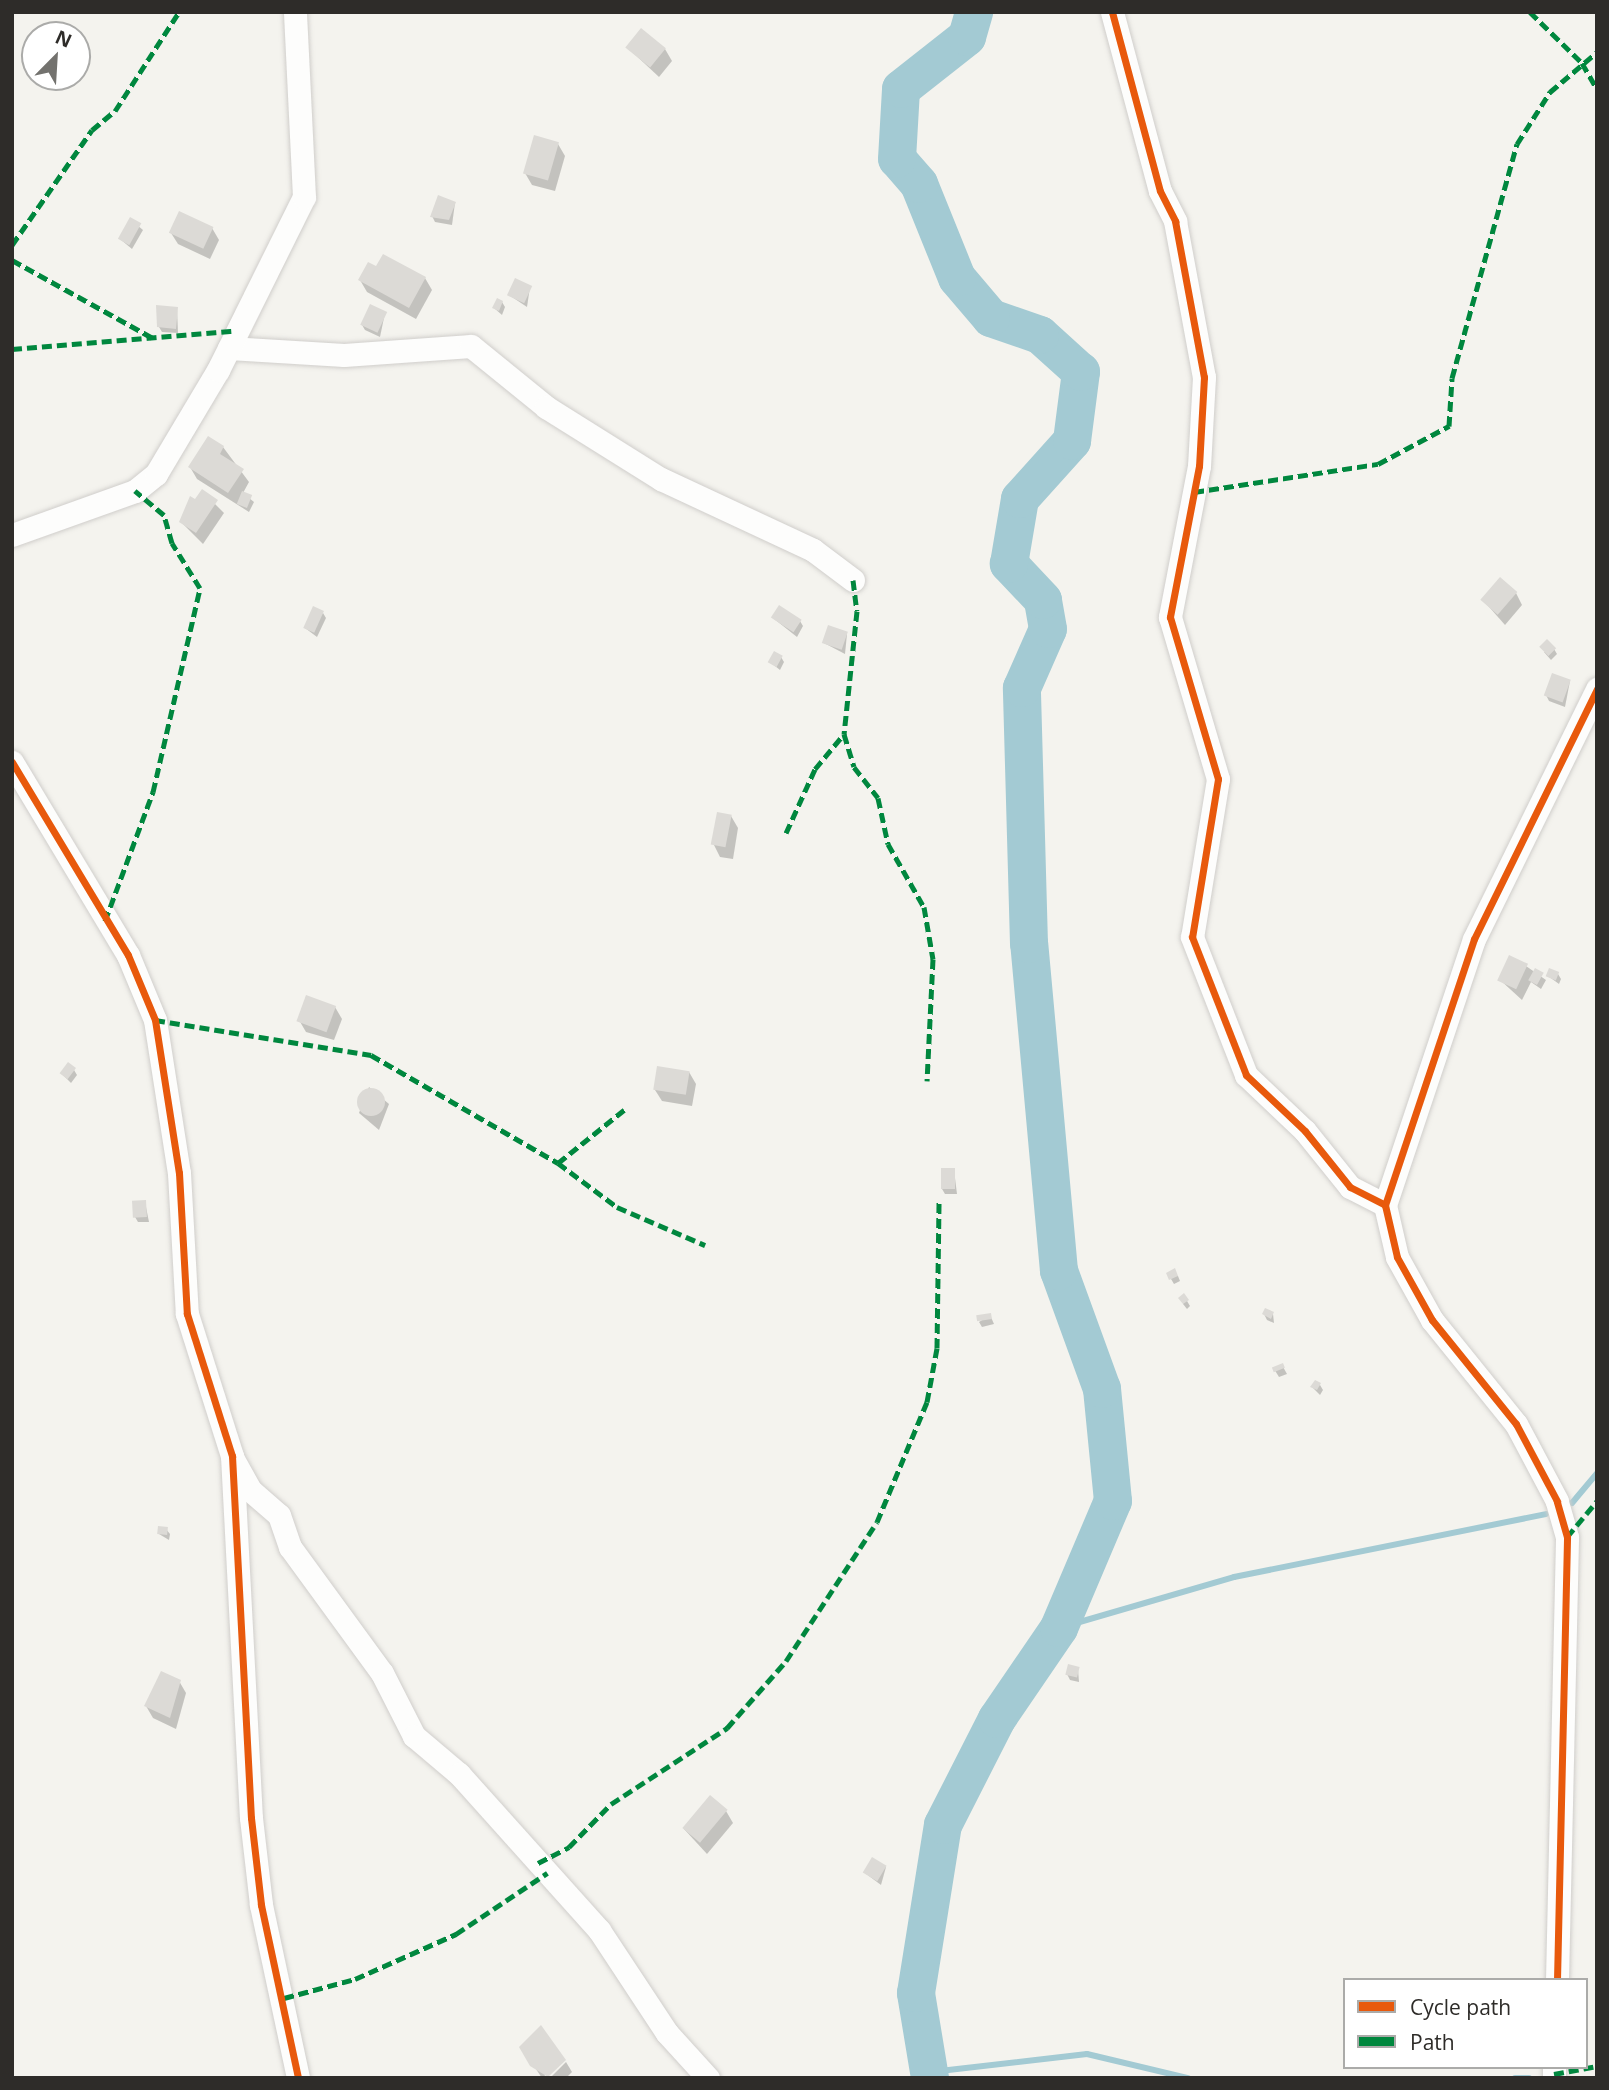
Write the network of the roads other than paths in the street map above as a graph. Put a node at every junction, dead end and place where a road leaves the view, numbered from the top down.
1 (295, 12) edge
2 (1112, 12) edge
3 (229, 348) junction
4 (12, 535) edge
5 (853, 580) dead end
6 (1597, 689) edge
7 (12, 762) edge
8 (1385, 1205) junction
9 (232, 1456) junction
10 (1557, 1978) edge
11 (298, 2078) edge
12 (708, 2078) edge

1 - 3 street
2 - 8 street
3 - 4 street
3 - 5 street
6 - 8 street
7 - 9 street
8 - 10 street
9 - 11 street
9 - 12 street

